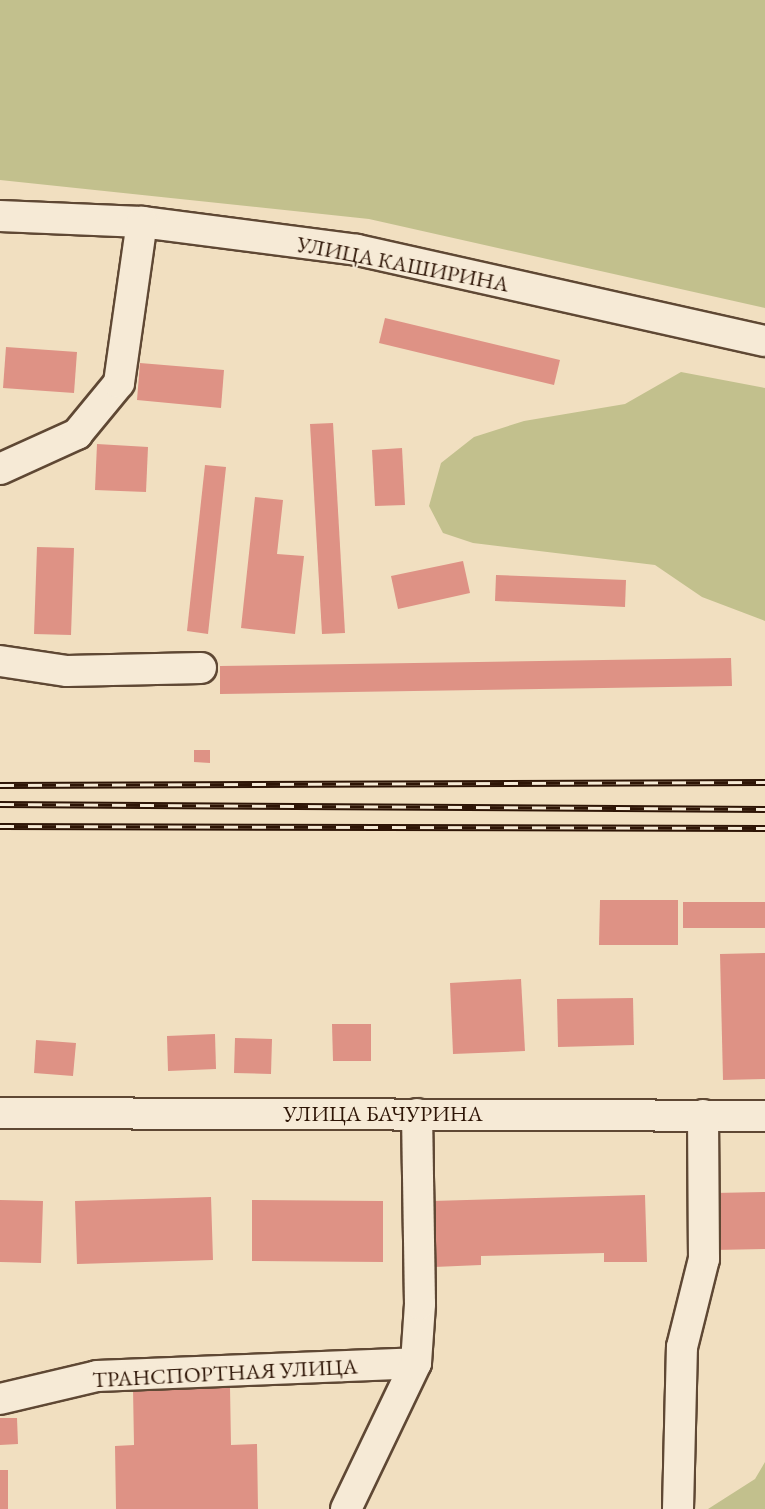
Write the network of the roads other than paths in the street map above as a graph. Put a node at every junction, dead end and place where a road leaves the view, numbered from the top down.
1 (0, 216) edge
2 (142, 222) junction
3 (765, 341) edge
4 (0, 469) edge
5 (0, 661) edge
6 (201, 668) dead end
7 (0, 1113) edge
8 (417, 1114) junction
9 (703, 1115) junction
10 (765, 1116) edge
11 (417, 1364) junction
12 (0, 1400) edge
13 (346, 1509) edge
14 (678, 1509) edge

1 - 2 street, УЛИЦА КАШИРИНА
2 - 3 street, УЛИЦА КАШИРИНА
2 - 4 street
5 - 6 street
7 - 8 street, УЛИЦА БАЧУРИНА
8 - 9 street, УЛИЦА БАЧУРИНА
8 - 11 street
9 - 10 street, УЛИЦА БАЧУРИНА
9 - 14 street
11 - 12 street, ТРАНСПОРТНАЯ УЛИЦА
11 - 13 street

